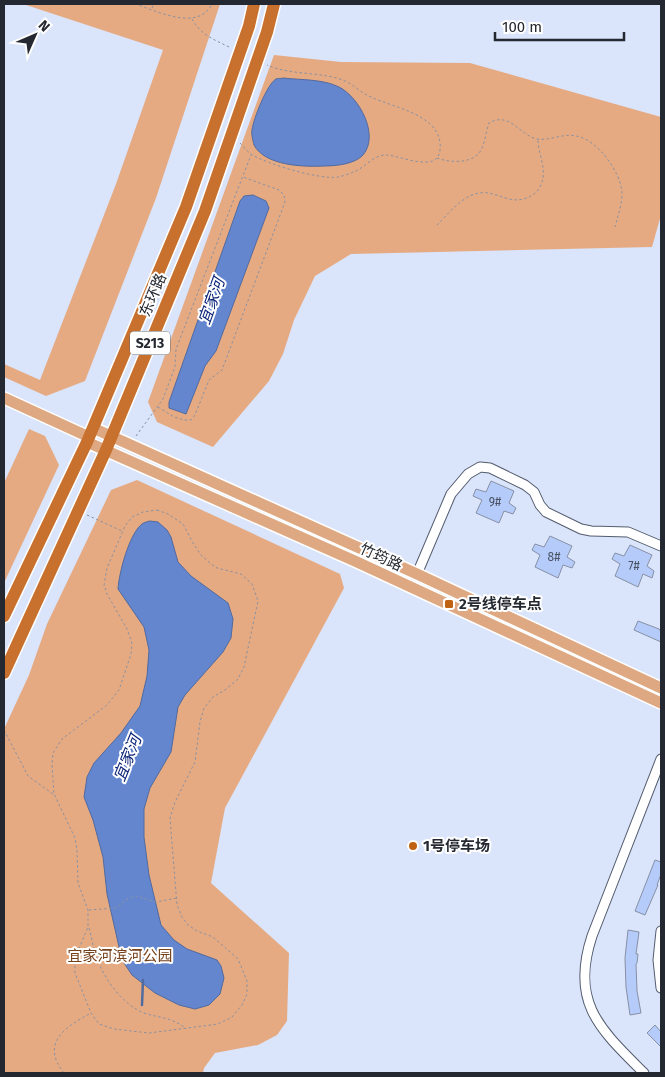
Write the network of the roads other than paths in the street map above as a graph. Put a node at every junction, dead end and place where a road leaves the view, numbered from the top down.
1 (254, 4) edge
2 (274, 4) edge
3 (4, 398) edge
4 (90, 435) junction
5 (112, 436) junction
6 (106, 450) junction
7 (661, 546) edge
8 (417, 574) junction
9 (4, 616) edge
10 (4, 673) edge
11 (661, 688) edge
12 (661, 703) edge
13 (661, 759) edge
14 (661, 931) edge
15 (661, 988) edge
16 (644, 1073) edge

1 - 4 highway, 东环路 / S213
2 - 5 highway, 东环路 / S213
3 - 4 main road, 竹筠路
4 - 5 main road, 竹筠路
4 - 6 main road, 竹筠路
4 - 9 highway, 东环路 / S213
5 - 6 highway, 东环路 / S213
5 - 8 main road, 竹筠路
6 - 10 highway, 东环路 / S213
6 - 12 main road, 竹筠路
7 - 8 street
8 - 11 main road, 竹筠路
13 - 16 street
14 - 15 street

